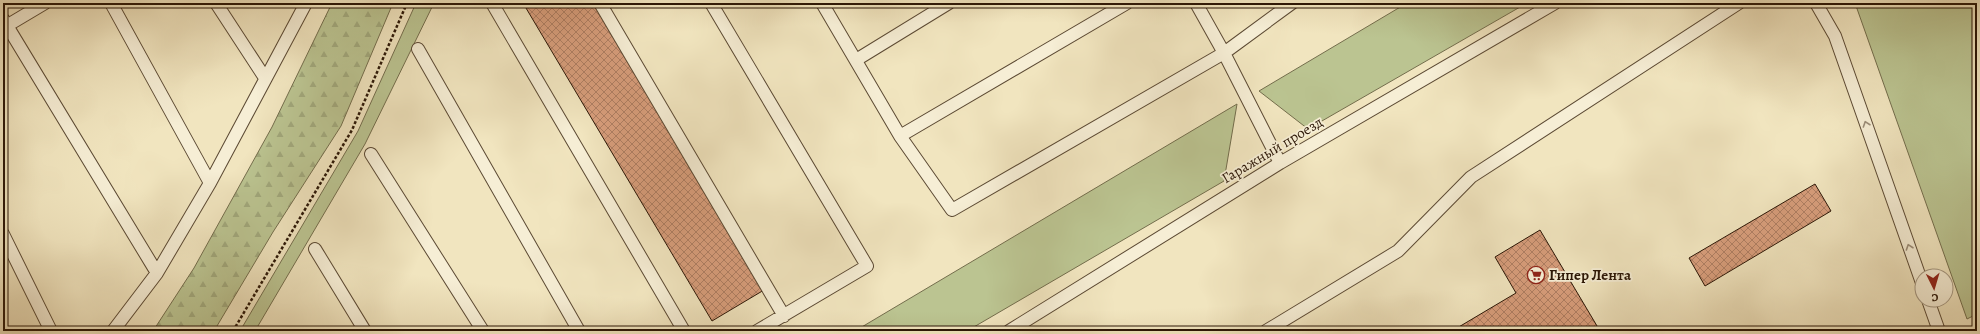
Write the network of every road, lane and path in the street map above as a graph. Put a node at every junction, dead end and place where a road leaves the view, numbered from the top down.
1 (45, 3) edge
2 (111, 3) edge
3 (216, 3) edge
4 (306, 3) edge
5 (407, 3) edge
6 (492, 3) edge
7 (600, 3) edge
8 (711, 3) edge
9 (822, 3) edge
10 (949, 3) edge
11 (1127, 3) edge
12 (1196, 3) edge
13 (1292, 3) edge
14 (1555, 3) edge
15 (1739, 3) edge
16 (1816, 3) edge
17 (4, 24) edge
18 (418, 49) dead end
19 (1224, 53) junction
20 (856, 60) junction
21 (265, 78) junction
22 (900, 136) junction
23 (371, 154) dead end
24 (1280, 163) junction
25 (210, 183) junction
26 (3, 234) edge
27 (315, 249) dead end
28 (1916, 268) edge
29 (157, 273) junction
30 (1931, 308) edge
31 (784, 316) junction
32 (51, 331) edge
33 (113, 331) edge
34 (233, 331) edge
35 (365, 331) edge
36 (483, 331) edge
37 (579, 331) edge
38 (684, 331) edge
39 (757, 331) edge
40 (1009, 331) edge
41 (1266, 331) edge
42 (1939, 331) edge

1 - 17 lane
2 - 25 lane
3 - 21 lane
4 - 21 lane
5 - 34 path
6 - 38 lane
7 - 31 lane
8 - 31 lane
9 - 20 lane
10 - 20 lane
11 - 22 lane
12 - 19 lane
13 - 19 lane
14 - 24 lane, Гаражный проезд
15 - 41 lane
28 -> 16 lane
17 - 29 lane
18 - 37 lane
19 - 22 lane
19 - 24 lane
20 - 22 lane
21 - 25 lane
23 - 36 lane
24 - 40 lane, Гаражный проезд
25 - 29 lane
26 - 32 lane
27 - 35 lane
29 - 33 lane
30 - 42 lane
31 - 39 lane

